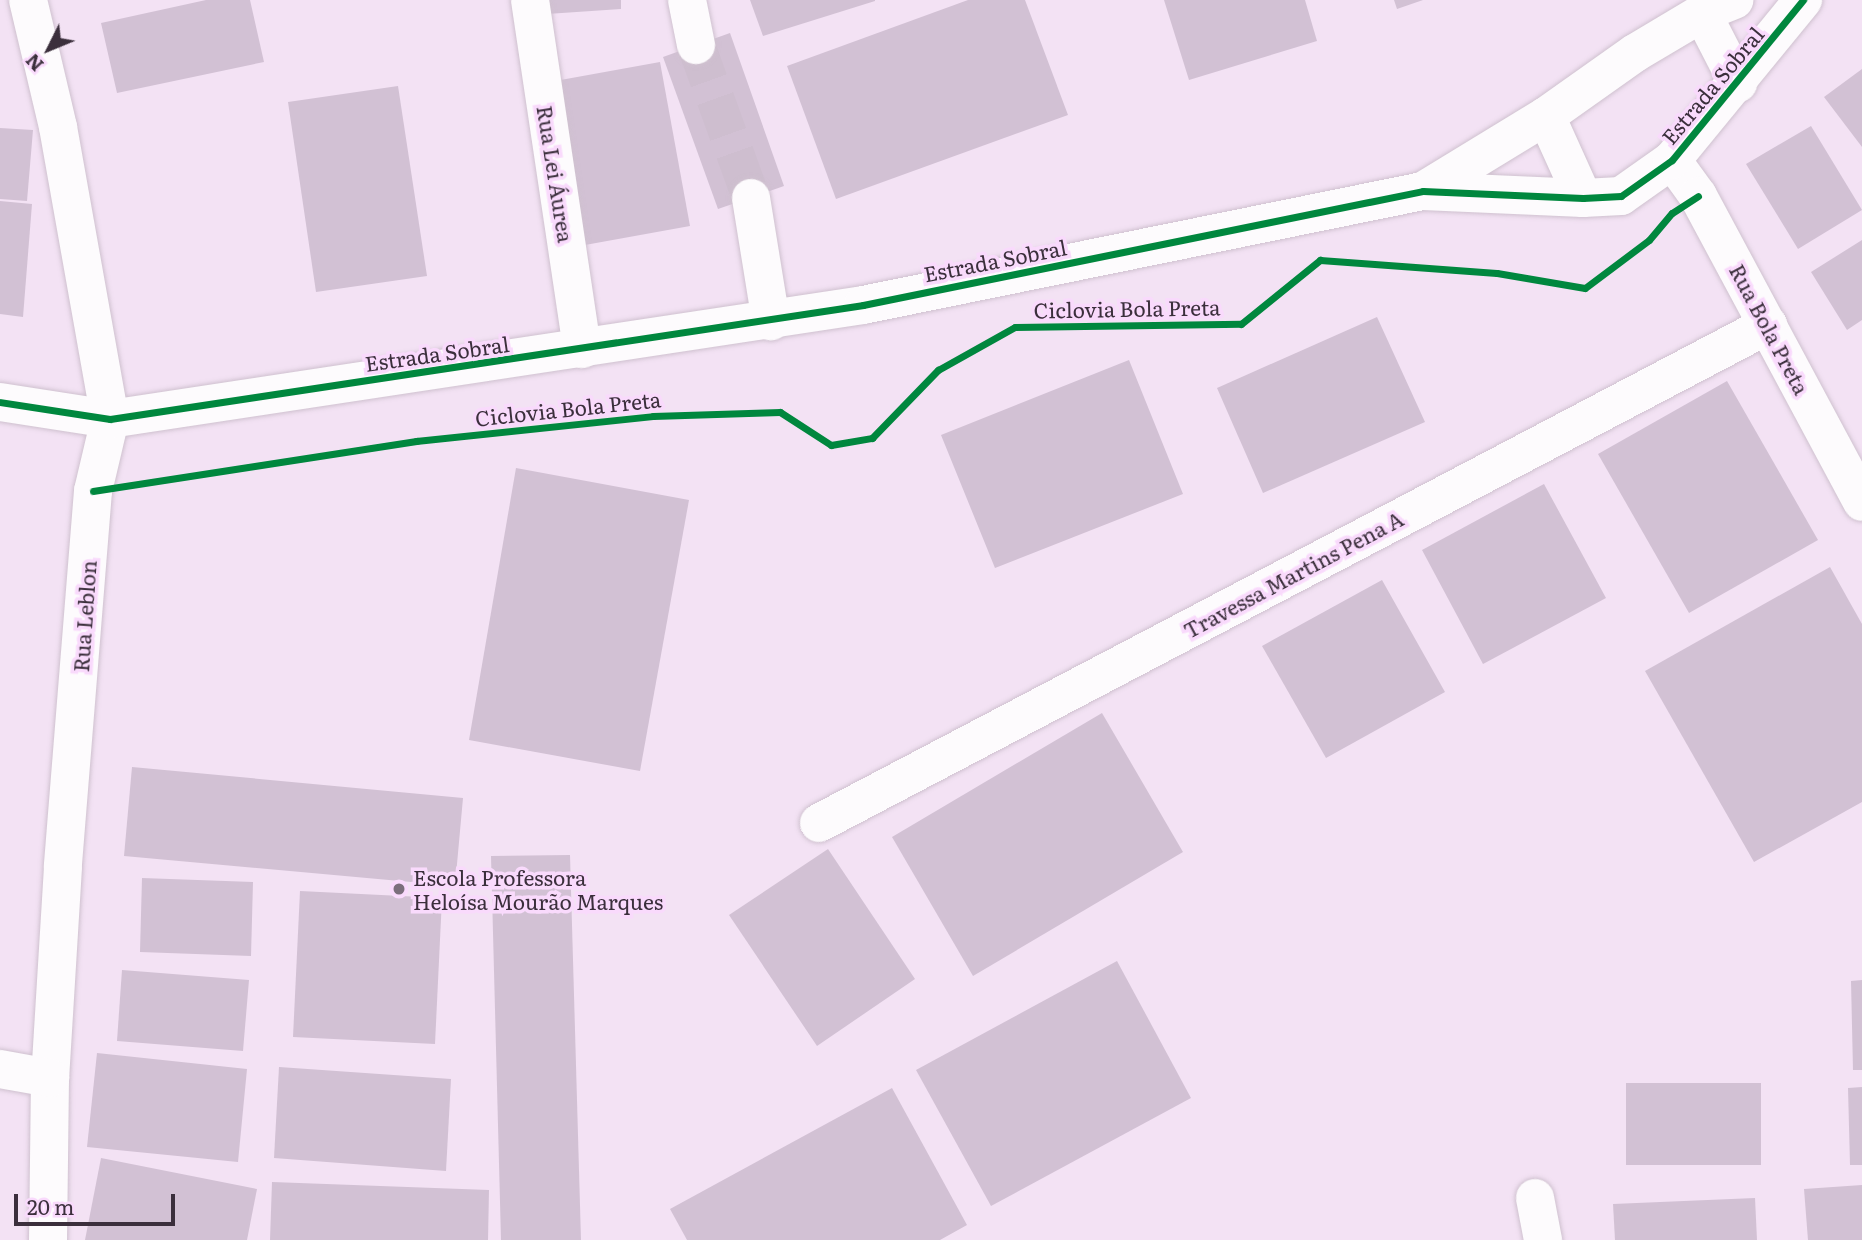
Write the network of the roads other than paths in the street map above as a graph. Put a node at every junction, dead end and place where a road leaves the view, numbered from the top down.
1 (28, 0) edge
2 (530, 0) edge
3 (687, 0) edge
4 (1802, 0) edge
5 (1718, 6) edge
6 (696, 45) tunnel mouth
7 (1738, 83) junction
8 (1546, 116) junction
9 (1672, 160) junction
10 (1423, 191) junction
11 (751, 198) tunnel mouth
12 (1583, 198) junction
13 (771, 321) junction
14 (1768, 325) junction
15 (582, 349) junction
16 (0, 402) edge
17 (110, 419) junction
18 (1862, 502) edge
19 (819, 823) dead end
20 (0, 1069) edge
21 (50, 1079) junction
22 (1535, 1198) dead end
23 (48, 1240) edge
24 (1543, 1240) edge

1 - 17 street, Rua Leblon
2 - 15 street, Rua Lei Áurea
3 - 6 street
4 - 7 street, Estrada Sobral
5 - 7 street
5 - 8 street, Estrada Sobral
7 - 9 street, Estrada Sobral
8 - 10 street, Estrada Sobral
8 - 12 street
9 - 12 street, Estrada Sobral
9 - 14 street, Rua Bola Preta
10 - 12 street, Estrada Sobral
10 - 13 street, Estrada Sobral
11 - 13 street
13 - 15 street, Estrada Sobral
14 - 18 street, Rua Bola Preta
14 - 19 street, Travessa Martins Pena A
15 - 17 street, Estrada Sobral
16 - 17 street, Estrada Sobral
17 - 21 street, Rua Leblon
20 - 21 street
21 - 23 street, Rua Leblon
22 - 24 street

